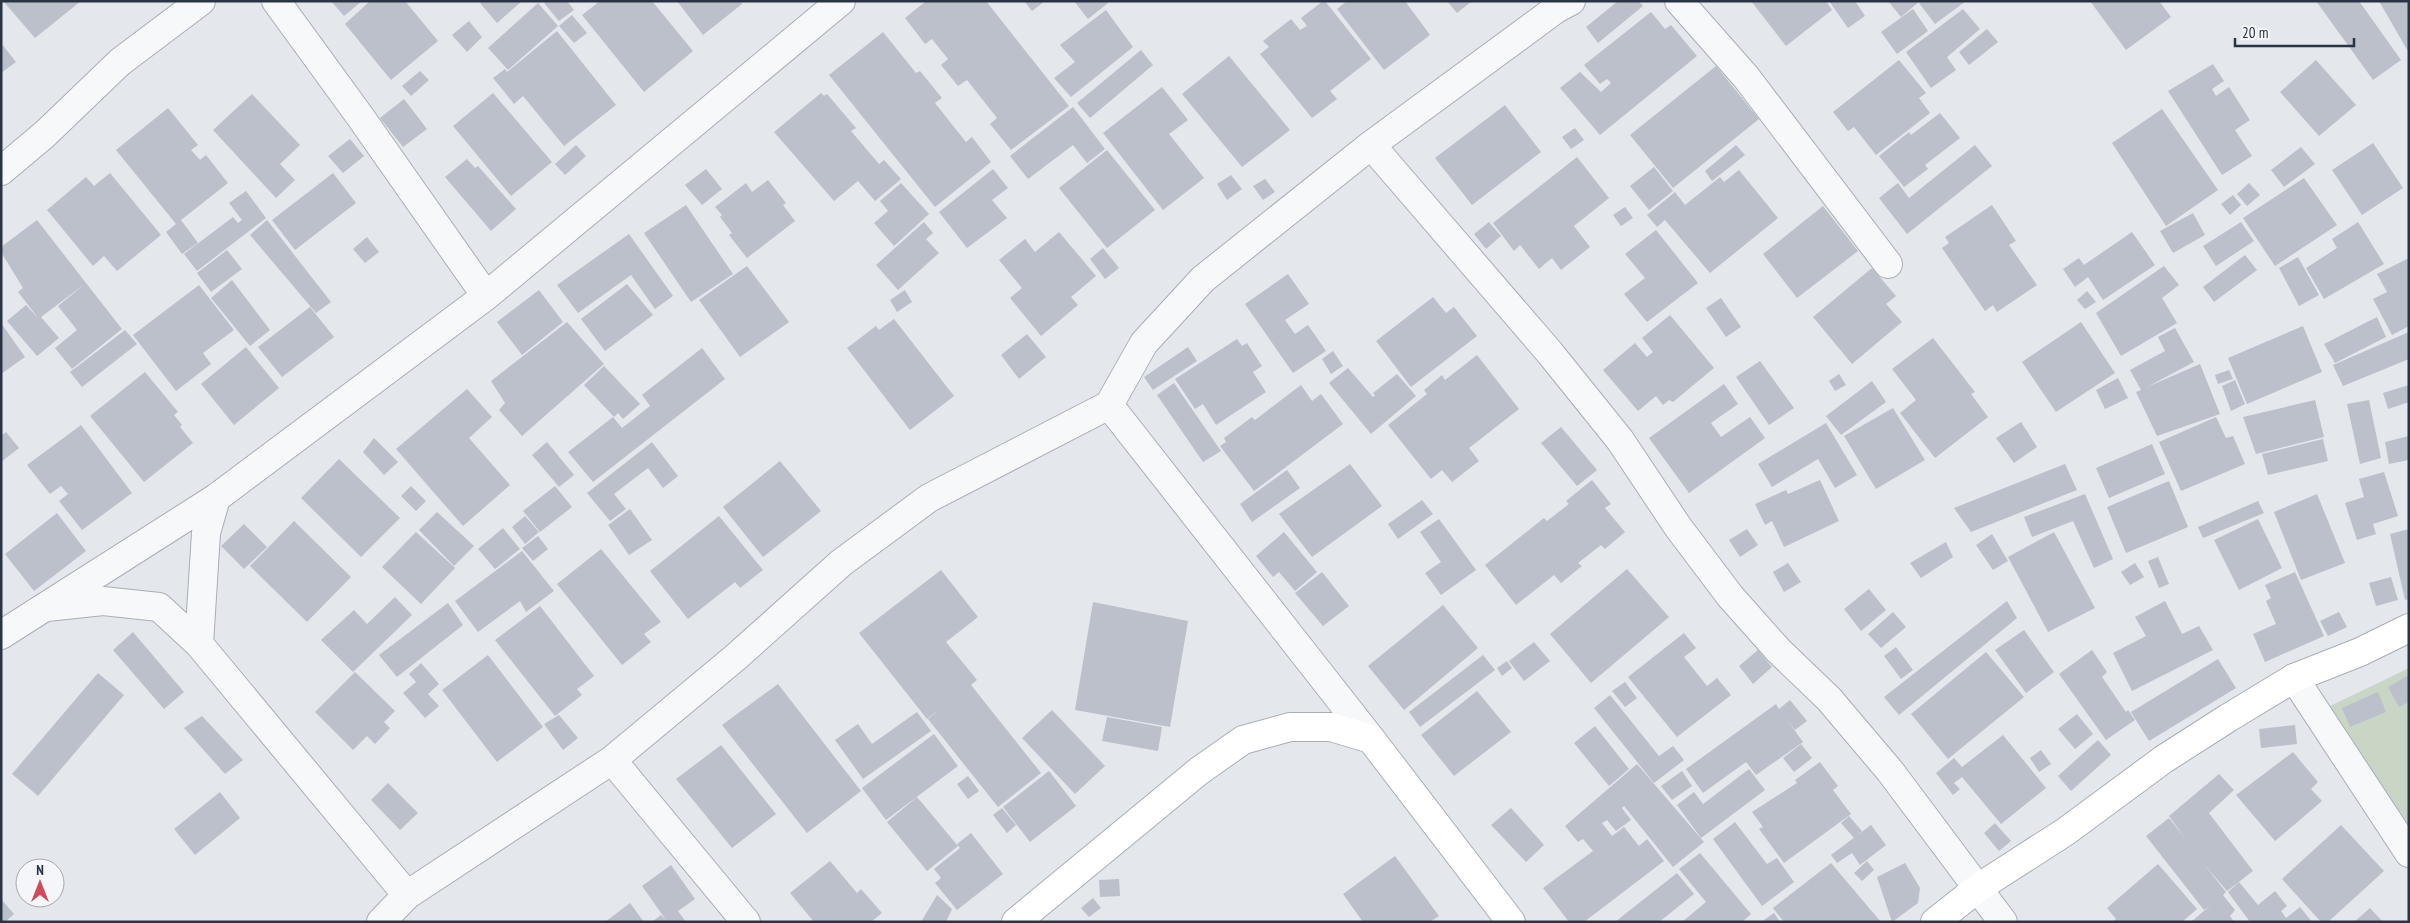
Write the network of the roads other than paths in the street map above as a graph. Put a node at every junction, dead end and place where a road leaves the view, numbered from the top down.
1 (201, 1) edge
2 (276, 1) edge
3 (841, 1) edge
4 (1571, 1) edge
5 (1679, 1) edge
6 (1371, 145) junction
7 (1, 171) edge
8 (1888, 264) dead end
9 (486, 296) junction
10 (1109, 405) junction
11 (216, 498) junction
12 (40, 608) junction
13 (2409, 628) edge
14 (1, 635) edge
15 (199, 644) junction
16 (2294, 678) junction
17 (1371, 739) junction
18 (612, 760) junction
19 (2409, 853) edge
20 (1978, 888) junction
21 (407, 895) junction
22 (381, 922) edge
23 (746, 922) edge
24 (1016, 922) edge
25 (1510, 922) edge
26 (1935, 922) edge
27 (2003, 922) edge

1 - 7 street
2 - 9 street
3 - 9 street
4 - 6 street
5 - 8 street
6 - 10 street
6 - 20 street
9 - 11 street
10 - 17 street
10 - 18 street
11 - 12 street
11 - 15 street
12 - 14 street
12 - 15 street
13 - 16 street
15 - 21 street
16 - 19 street
16 - 20 street
17 - 24 street
17 - 25 street
18 - 21 street
18 - 23 street
20 - 26 street
20 - 27 street
21 - 22 street

